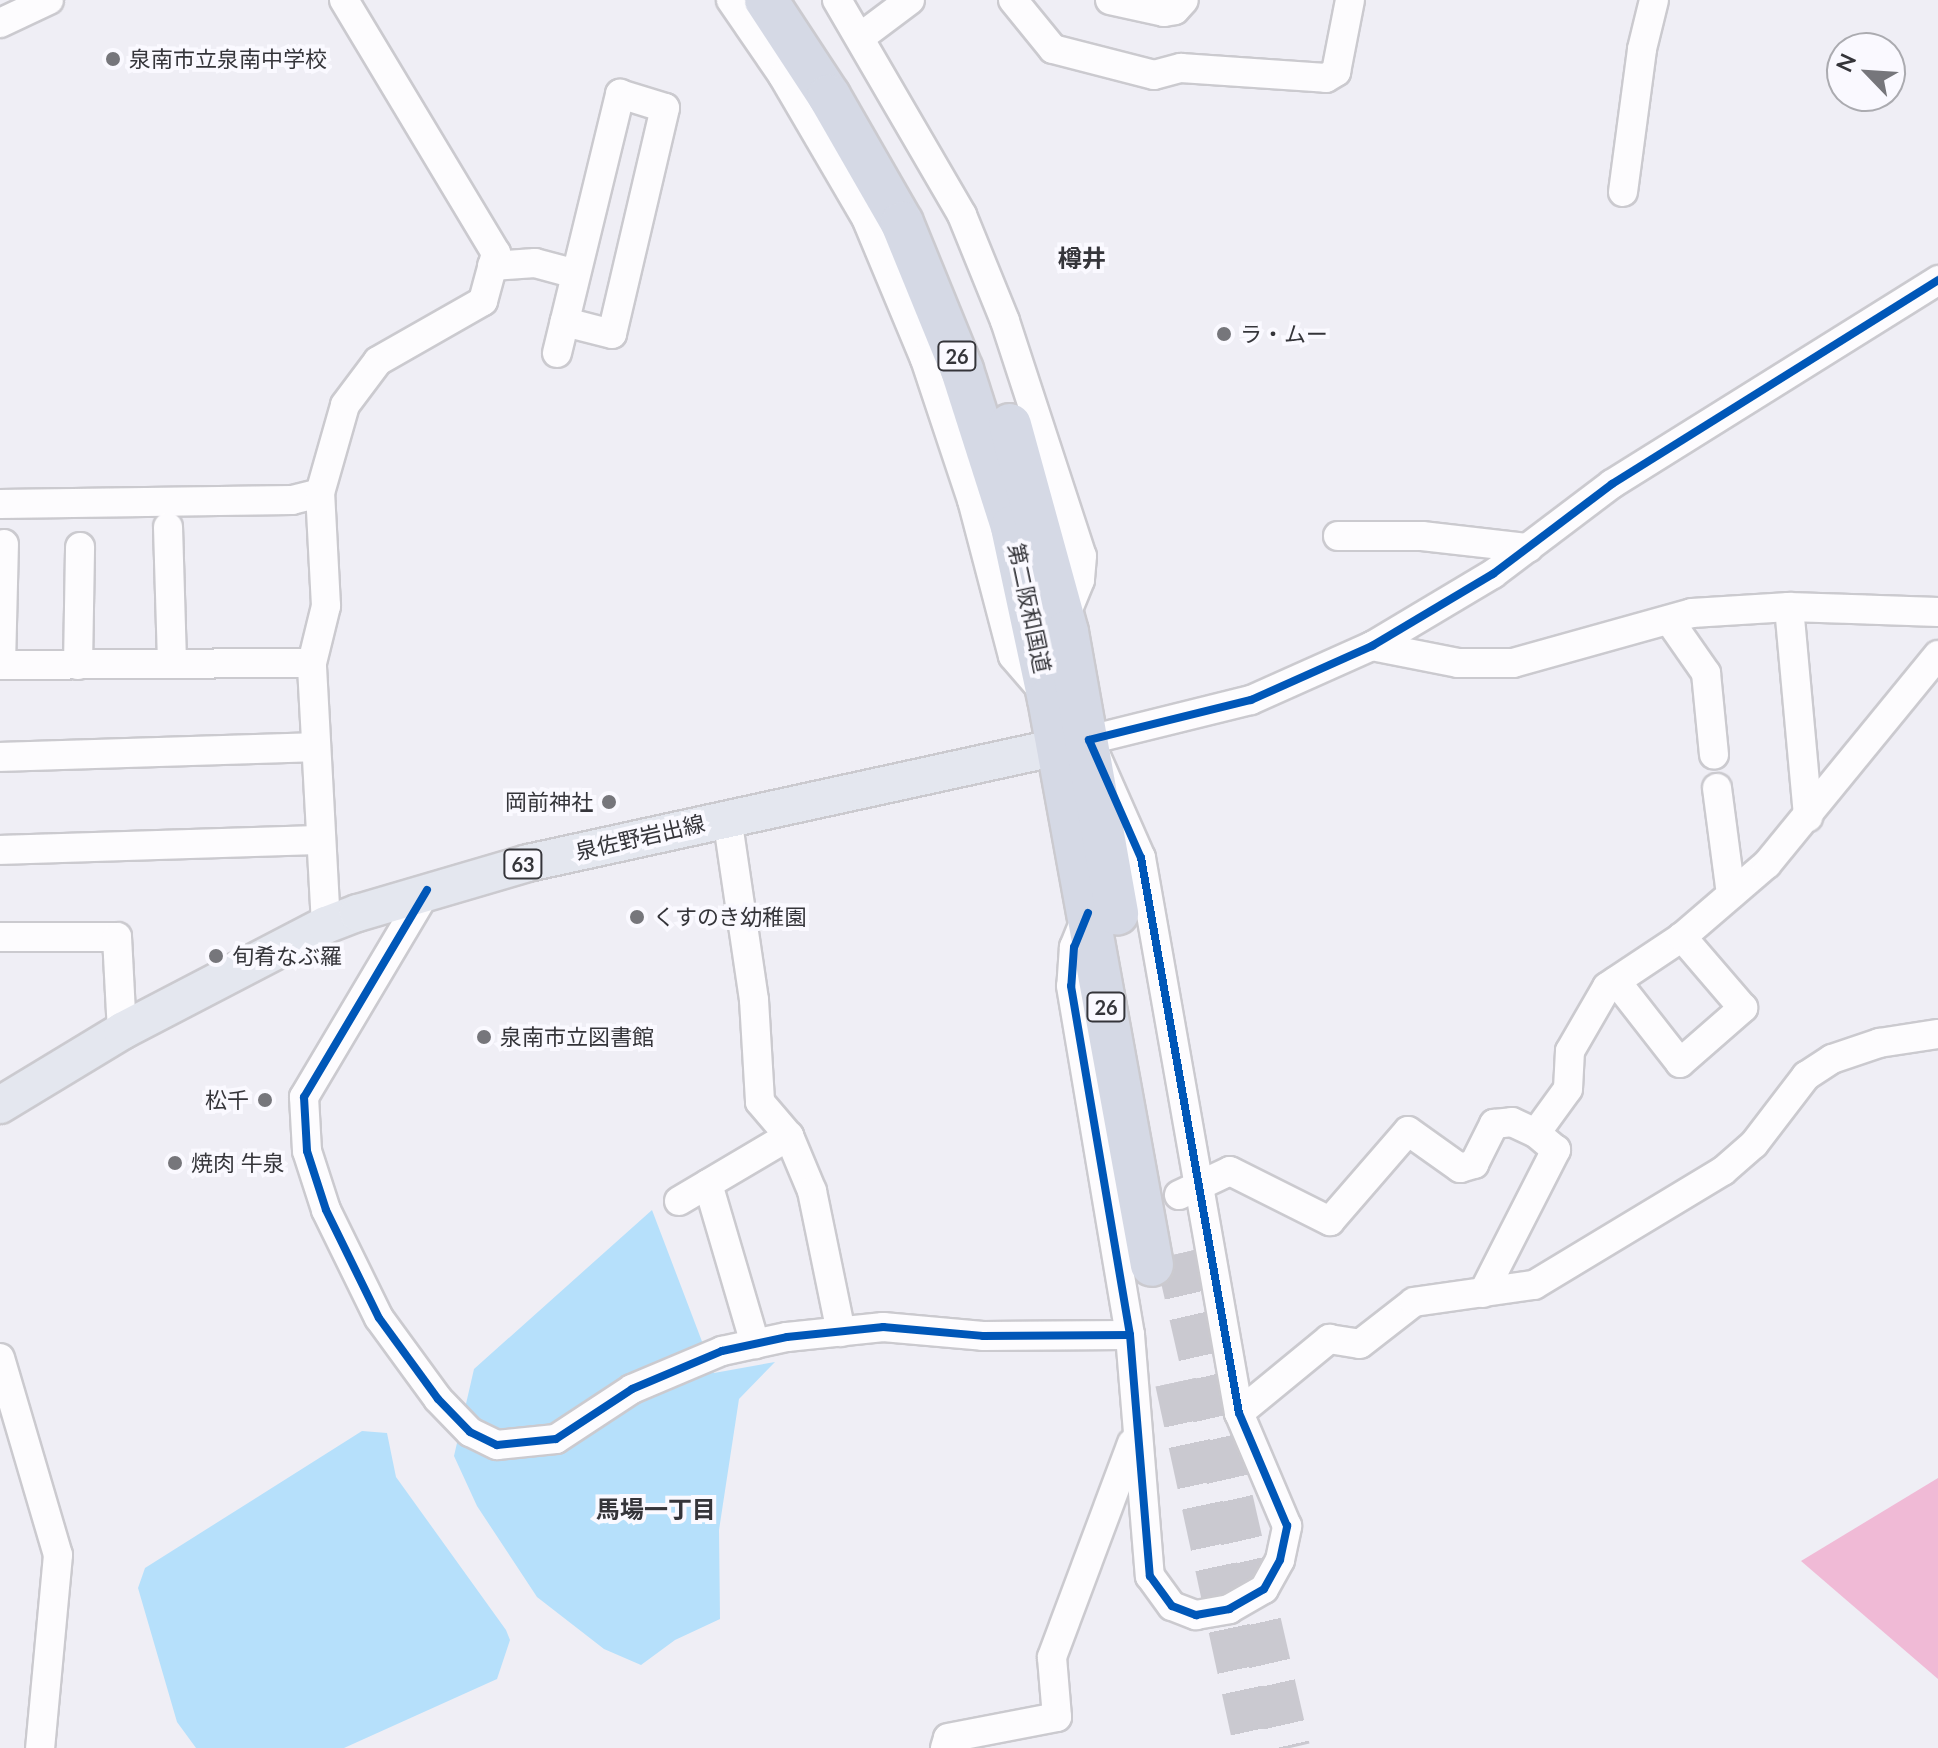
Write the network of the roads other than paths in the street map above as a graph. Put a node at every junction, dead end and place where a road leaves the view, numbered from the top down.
1 (49, 0) edge
2 (344, 0) edge
3 (731, 0) edge
4 (766, 0) edge
5 (799, 0) edge
6 (837, 0) edge
7 (910, 0) edge
8 (1013, 0) edge
9 (1110, 0) edge
10 (1184, 0) edge
11 (1350, 0) edge
12 (1654, 0) edge
13 (0, 23) edge
14 (862, 36) junction
15 (600, 175) junction
16 (647, 186) junction
17 (1623, 192) dead end
18 (492, 266) junction
19 (576, 274) junction
20 (1938, 280) edge
21 (565, 322) junction
22 (557, 353) dead end
23 (320, 493) junction
24 (0, 504) edge
25 (168, 527) dead end
26 (1338, 536) dead end
27 (4, 544) dead end
28 (80, 547) dead end
29 (1528, 548) junction
30 (1789, 607) junction
31 (1938, 612) edge
32 (1064, 619) junction
33 (1669, 620) junction
34 (1372, 646) junction
35 (1938, 655) edge
36 (312, 663) junction
37 (172, 664) junction
38 (1, 665) edge
39 (78, 665) junction
40 (1049, 699) junction
41 (1074, 744) junction
42 (314, 747) junction
43 (1714, 755) dead end
44 (0, 757) edge
45 (1717, 788) dead end
46 (727, 817) junction
47 (1808, 817) junction
48 (320, 840) junction
49 (0, 850) edge
50 (427, 890) junction
51 (1731, 894) junction
52 (1088, 913) junction
53 (326, 925) junction
54 (0, 937) edge
55 (1682, 937) junction
56 (1616, 981) junction
57 (122, 1031) junction
58 (1938, 1034) edge
59 (0, 1105) edge
60 (1536, 1133) junction
61 (789, 1136) junction
62 (708, 1184) junction
63 (1189, 1190) junction
64 (679, 1201) dead end
65 (1483, 1293) junction
66 (841, 1332) junction
67 (1130, 1335) junction
68 (755, 1344) junction
69 (0, 1358) edge
70 (1239, 1413) junction
71 (1136, 1431) junction
72 (40, 1748) edge
73 (945, 1748) edge

1 - 13 street
2 - 18 street
3 - 40 street
4 - 40 highway, 第二阪和国道 / 26
5 - 32 highway, 第二阪和国道 / 26
6 - 14 street
7 - 14 street
8 - 11 street
9 - 10 street
12 - 17 street
14 - 32 street
15 - 16 street
15 - 16 street
15 - 19 street
16 - 21 street
18 - 19 street
18 - 23 street
19 - 21 street
20 - 29 street
21 - 22 street
23 - 24 street
23 - 36 street
25 - 37 street
26 - 29 street
27 - 38 street
28 - 39 street
29 - 34 street
30 - 31 street
30 - 33 street
30 - 47 street
32 - 41 highway, 第二阪和国道 / 26
33 - 34 street
33 - 43 street
34 - 41 street
35 - 47 street
36 - 37 street
36 - 42 street
37 - 39 street
38 - 39 street
40 - 41 highway, 第二阪和国道 / 26
41 - 46 main road, 泉佐野岩出線 / 63
41 - 52 highway, 第二阪和国道 / 26
41 - 52 highway, 第二阪和国道 / 26
41 - 63 street
42 - 44 street
42 - 48 street
45 - 51 street
46 - 50 main road, 泉佐野岩出線 / 63
46 - 61 street
47 - 51 street
48 - 49 street
48 - 53 street
50 - 53 main road, 泉佐野岩出線 / 63
50 - 68 street
51 - 55 street
52 - 67 street
53 - 57 main road, 泉佐野岩出線 / 63
54 - 57 street
55 - 56 street
55 - 56 street
56 - 60 street
57 - 59 main road, 泉佐野岩出線 / 63
58 - 65 street
60 - 63 street
60 - 65 street
61 - 62 street
61 - 66 street
62 - 64 street
62 - 68 street
63 - 70 street
65 - 70 street
66 - 67 street
66 - 68 street
67 - 71 street
69 - 72 street
70 - 71 street
71 - 73 street

